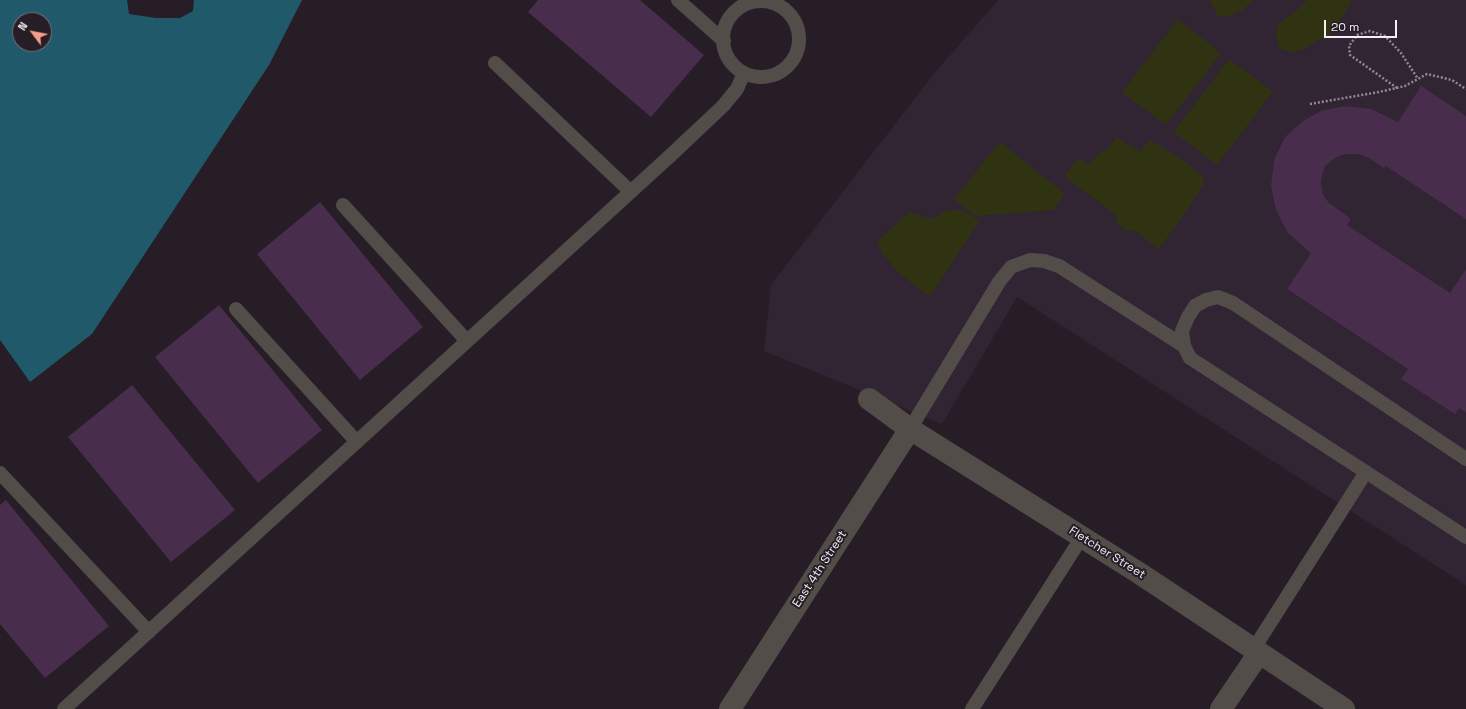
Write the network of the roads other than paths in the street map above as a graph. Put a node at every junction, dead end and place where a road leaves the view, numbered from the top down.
1 (680, 0) edge
2 (775, 2) edge
3 (724, 41) junction
4 (495, 64) dead end
5 (744, 73) junction
6 (631, 192) junction
7 (343, 205) dead end
8 (236, 309) dead end
9 (467, 341) junction
10 (1184, 346) junction
11 (869, 399) dead end
12 (910, 428) junction
13 (357, 442) junction
14 (1466, 459) edge
15 (1366, 472) junction
16 (0, 473) edge
17 (1082, 537) junction
18 (1466, 537) edge
19 (149, 632) junction
20 (1256, 652) junction
21 (64, 709) edge
22 (730, 709) edge
23 (972, 709) edge
24 (1220, 709) edge
25 (1344, 709) edge

1 - 3 lane
2 - 3 lane
2 - 5 lane
3 - 5 lane
4 - 6 lane
5 - 6 lane
6 - 9 lane
7 - 9 lane
8 - 13 lane
9 - 13 lane
10 - 12 lane
10 - 14 lane
10 - 15 lane
11 - 12 street, Fletcher Street
12 - 17 street, Fletcher Street
12 - 22 street, East 4th Street
13 - 19 lane
15 - 18 lane
15 - 20 lane
16 - 19 lane
17 - 20 street, Fletcher Street
17 - 23 lane
19 - 21 lane
20 - 24 street
20 - 25 street, Fletcher Street

